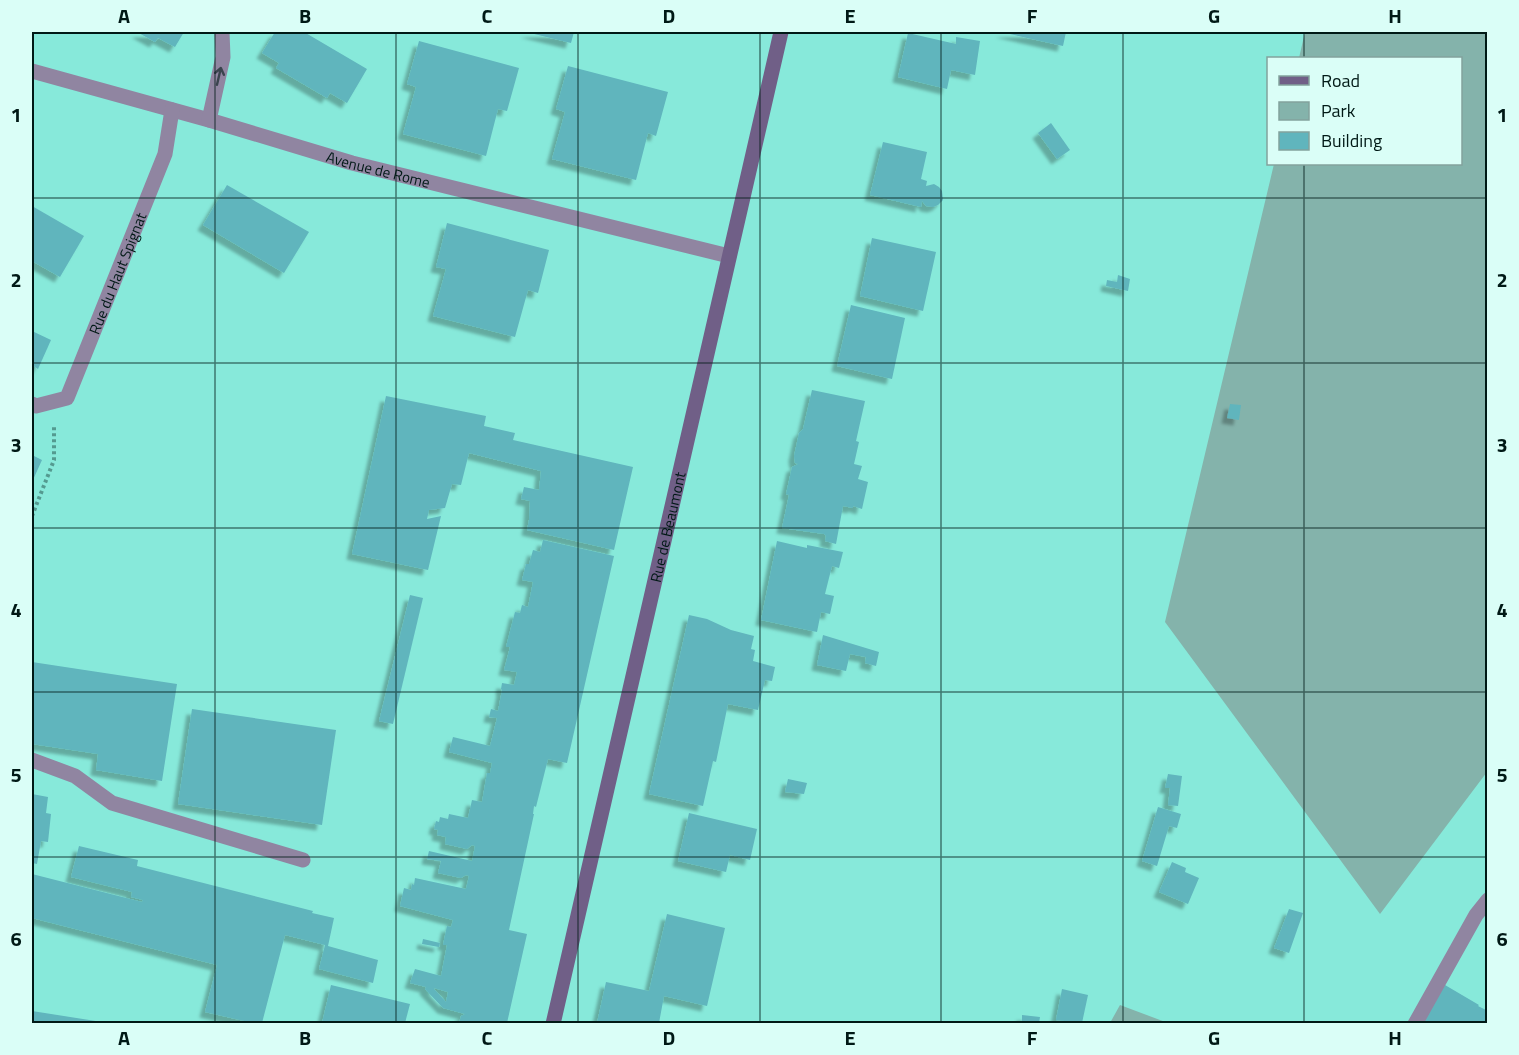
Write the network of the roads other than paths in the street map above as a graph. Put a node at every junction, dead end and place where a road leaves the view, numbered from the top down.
1 (222, 32) edge
2 (781, 32) edge
3 (32, 71) edge
4 (172, 110) junction
5 (209, 120) junction
6 (729, 256) junction
7 (32, 404) edge
8 (32, 760) edge
9 (303, 860) dead end
10 (1488, 900) edge
11 (553, 1023) edge
12 (1415, 1023) edge

5 -> 1 street
2 - 6 main road, Rue de Beaumont
3 - 4 street, Avenue de Rome
4 - 5 street, Avenue de Rome
4 - 7 street, Rue du Haut Spignat
5 - 6 street, Avenue de Rome
6 - 11 main road, Rue de Beaumont
8 - 9 street
10 - 12 street

